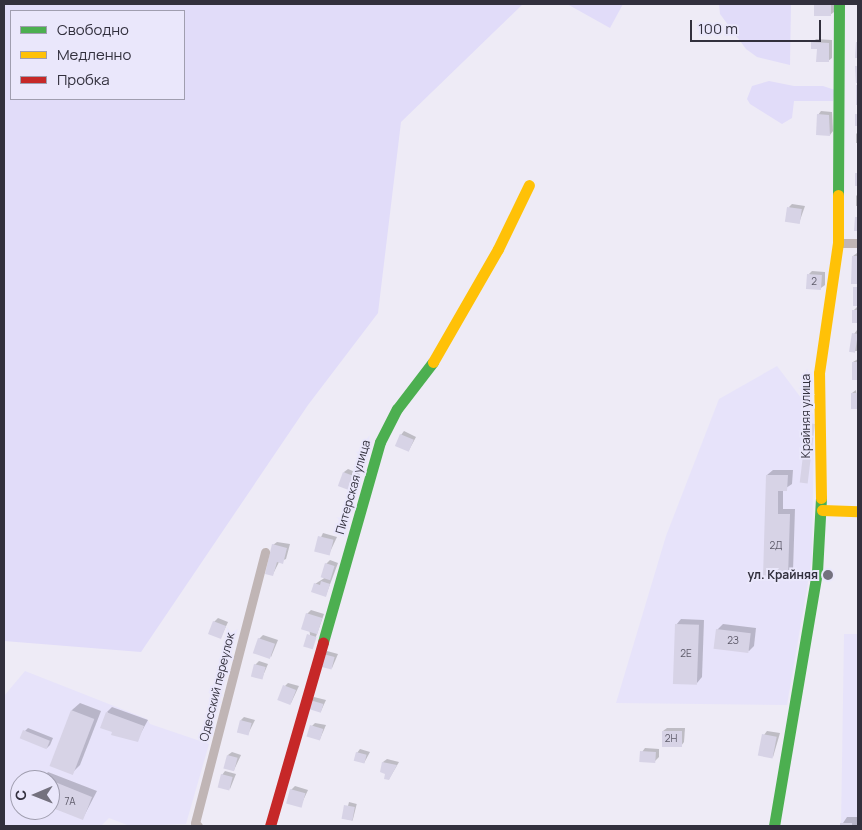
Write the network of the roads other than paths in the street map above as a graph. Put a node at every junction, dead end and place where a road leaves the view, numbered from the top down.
1 (839, 4) edge
2 (529, 185) dead end
3 (858, 242) edge
4 (838, 243) junction
5 (822, 510) junction
6 (858, 511) edge
7 (264, 552) dead end
8 (198, 826) edge
9 (270, 826) edge
10 (774, 826) edge

1 - 4 street, Крайняя улица
2 - 9 street, Питерская улица
3 - 4 street
4 - 5 street, Крайняя улица
5 - 6 street
5 - 10 street, Крайняя улица
7 - 8 street, Одесский переулок

